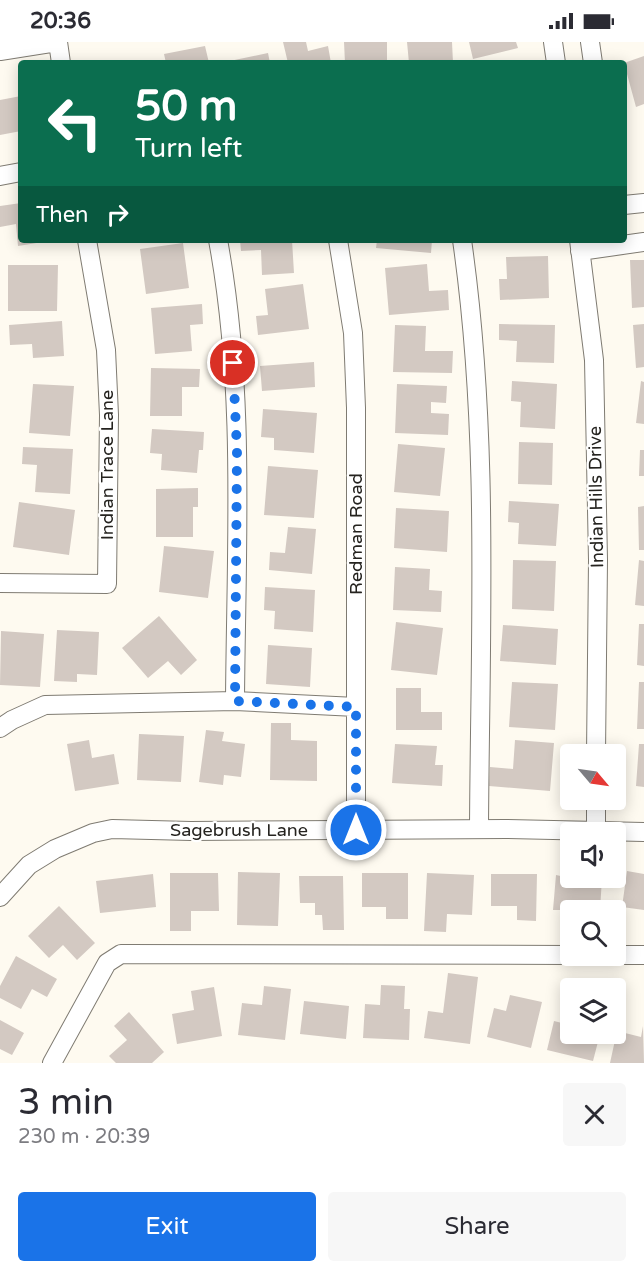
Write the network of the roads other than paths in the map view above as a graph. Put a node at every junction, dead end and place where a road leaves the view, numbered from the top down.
1 (58, 42) edge
2 (553, 42) edge
3 (590, 42) edge
4 (0, 51) edge
5 (61, 60) edge
6 (556, 60) edge
7 (593, 60) edge
8 (18, 173) edge
9 (0, 176) edge
10 (644, 203) edge
11 (627, 205) edge
12 (644, 242) edge
13 (88, 243) edge
14 (218, 243) edge
15 (338, 243) edge
16 (462, 243) edge
17 (622, 243) edge
18 (627, 243) edge
19 (579, 245) edge
20 (0, 583) edge
21 (235, 701) junction
22 (356, 707) junction
23 (0, 728) edge
24 (596, 744) edge
25 (479, 829) junction
26 (356, 830) junction
27 (560, 831) edge
28 (626, 832) edge
29 (644, 832) edge
30 (0, 897) edge
31 (560, 955) edge
32 (626, 955) edge
33 (644, 955) edge
34 (52, 1063) edge

1 - 4 street
1 - 5 street
2 - 6 street
3 - 7 street
8 - 9 street
10 - 11 street
12 - 18 street
13 - 20 street, Indian Trace Lane
14 - 21 street
15 - 22 street, Redman Road
16 - 25 street
17 - 19 street
19 - 24 street, Indian Hills Drive
21 - 22 street
21 - 23 street
22 - 26 street, Redman Road
25 - 26 street, Sagebrush Lane
25 - 27 street, Sagebrush Lane
26 - 30 street, Sagebrush Lane
28 - 29 street, Sagebrush Lane
31 - 34 street
32 - 33 street

